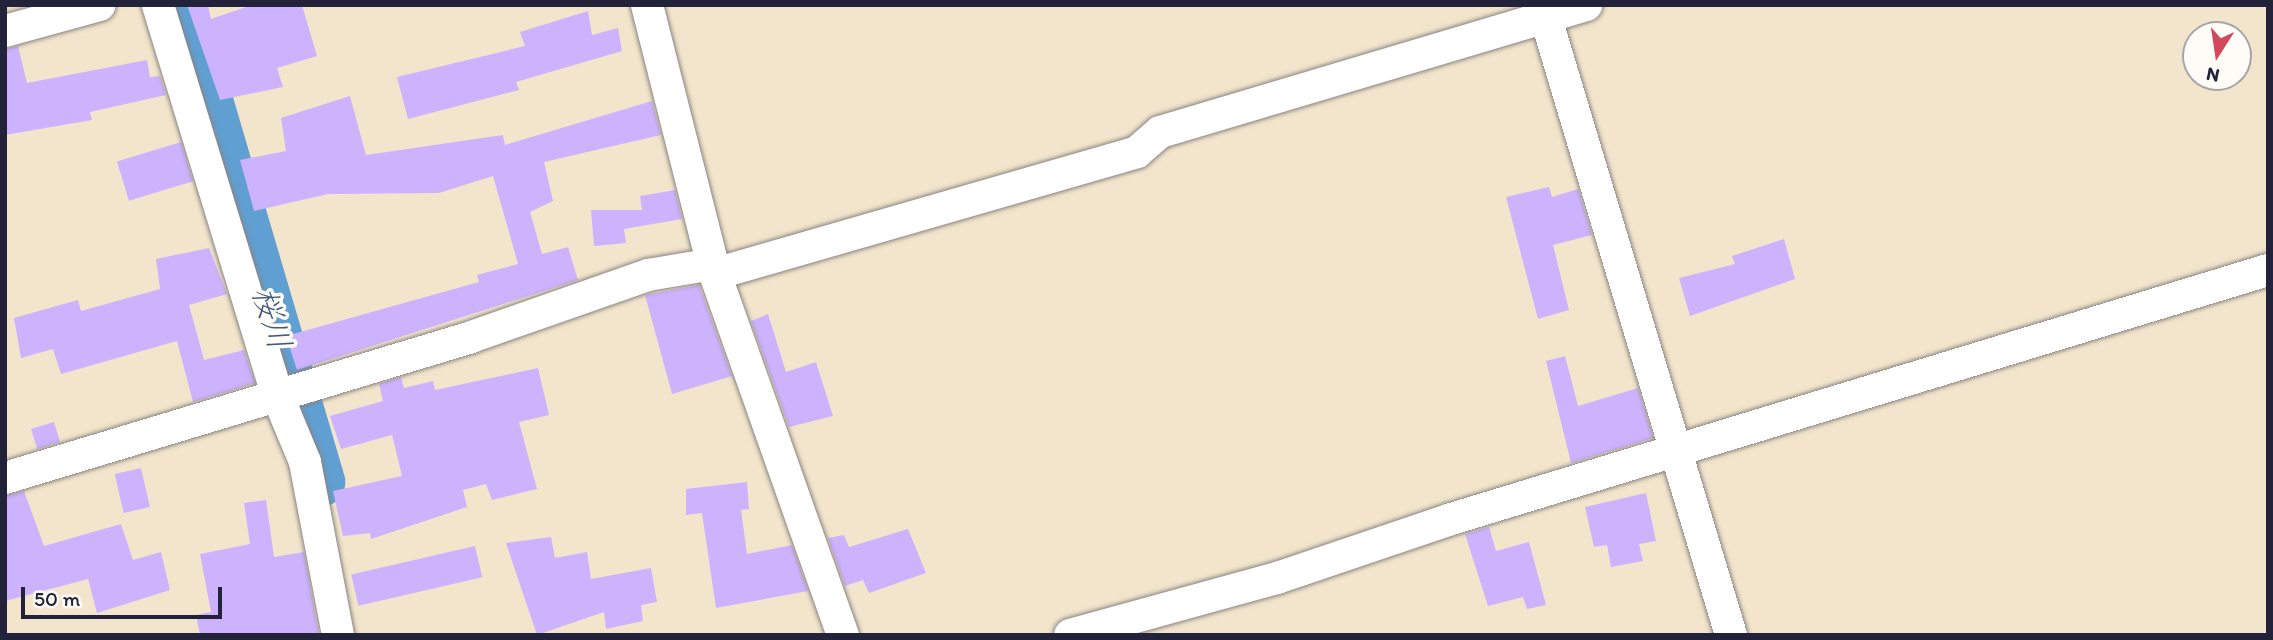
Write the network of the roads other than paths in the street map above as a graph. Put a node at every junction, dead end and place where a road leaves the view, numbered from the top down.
1 (100, 5) edge
2 (158, 5) edge
3 (647, 5) edge
4 (1587, 5) edge
5 (1543, 12) edge
6 (5, 31) edge
7 (714, 269) junction
8 (2268, 270) edge
9 (290, 393) junction
10 (1676, 450) junction
11 (5, 478) edge
12 (338, 635) edge
13 (842, 635) edge
14 (1070, 635) edge
15 (1731, 635) edge

1 - 6 street
2 - 9 street
3 - 7 street
4 - 5 street
5 - 7 street
5 - 10 street
7 - 9 street
7 - 13 street
8 - 10 street
9 - 11 street
9 - 12 street
10 - 14 street
10 - 15 street

